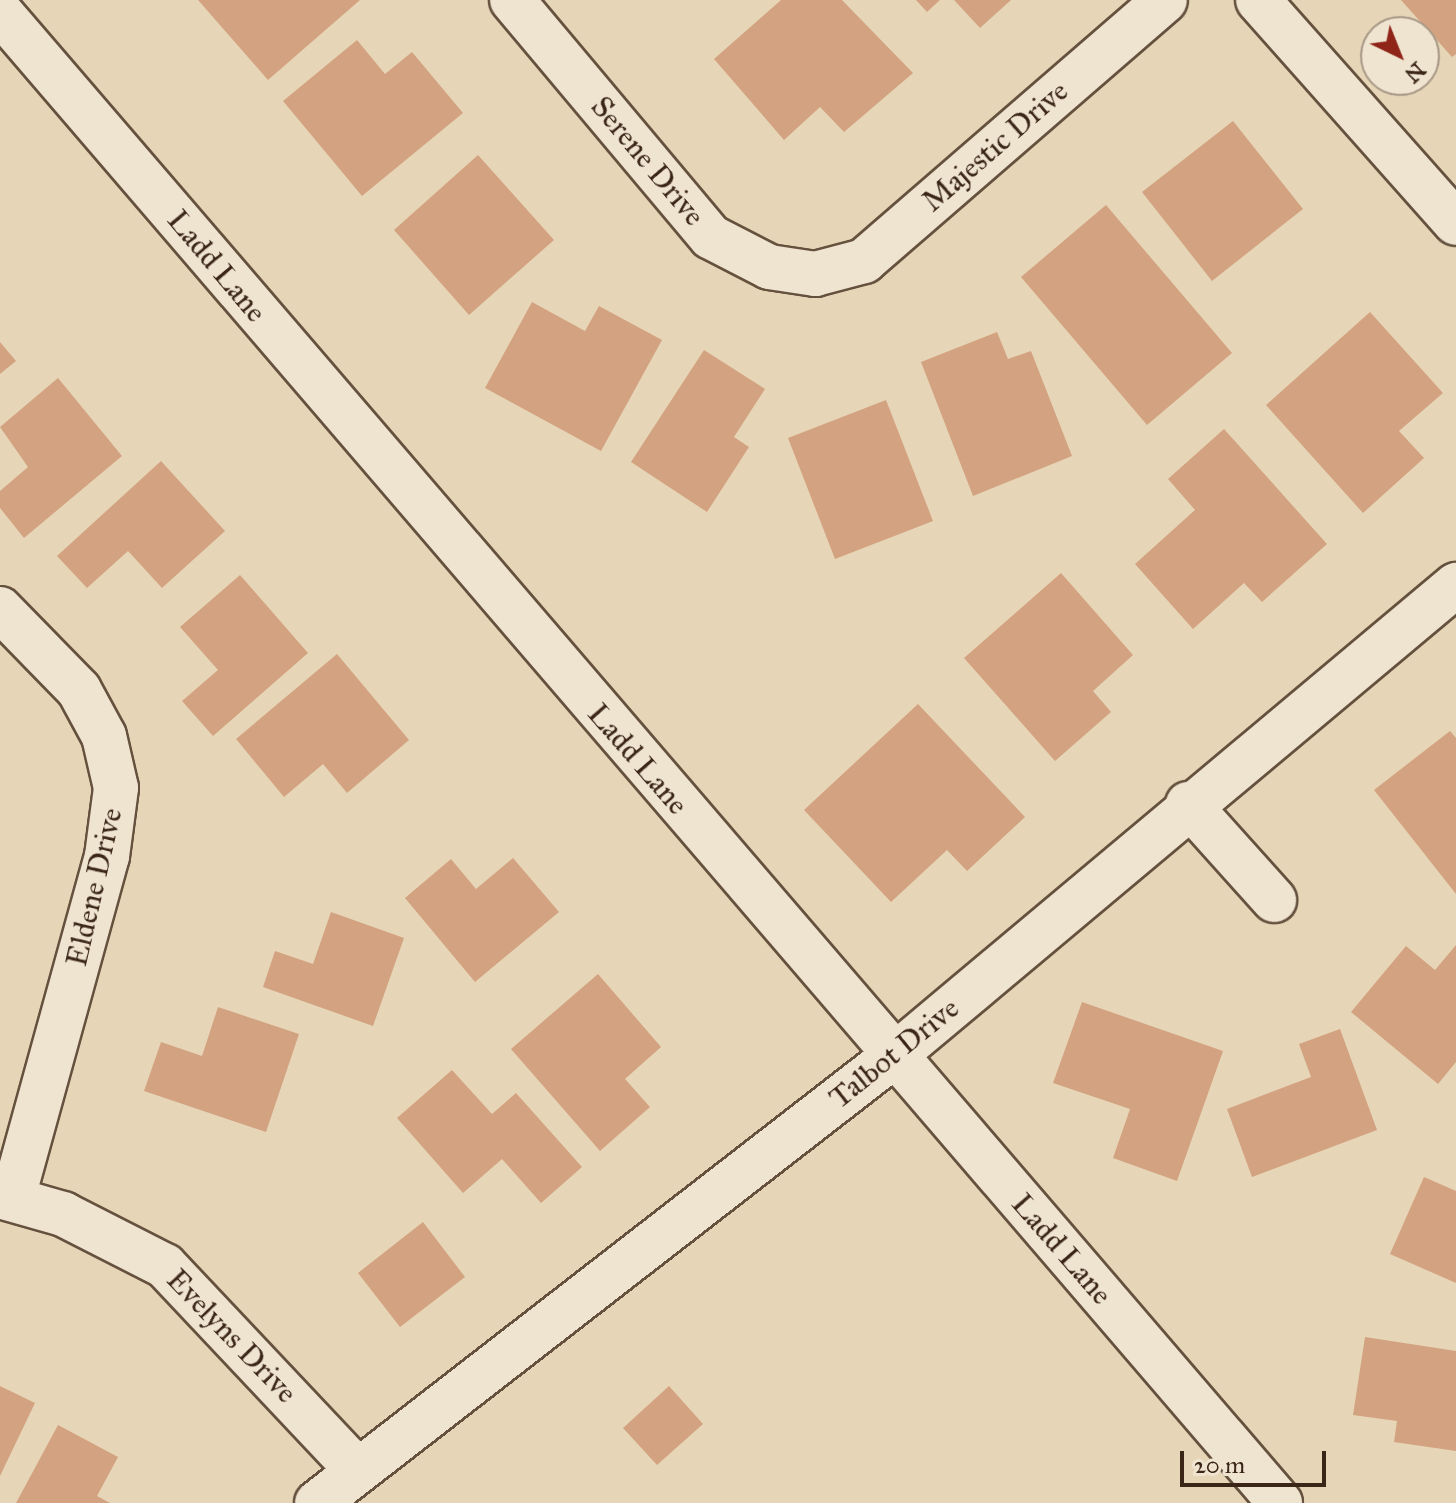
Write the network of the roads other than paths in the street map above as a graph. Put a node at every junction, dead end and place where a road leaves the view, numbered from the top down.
1 (512, 0) edge
2 (1165, 0) edge
3 (1258, 0) edge
4 (0, 12) edge
5 (1456, 223) edge
6 (815, 274) joint
7 (1456, 585) edge
8 (0, 609) edge
9 (1188, 804) junction
10 (1274, 900) dead end
11 (895, 1055) junction
12 (6, 1197) edge
13 (356, 1469) junction
14 (317, 1503) edge
15 (1280, 1503) edge

1 - 6 street, Serene Drive
2 - 6 street, Majestic Drive
3 - 5 street
4 - 11 street, Ladd Lane
7 - 9 street, Talbot Drive
8 - 12 street, Eldene Drive
9 - 10 street
9 - 11 street, Talbot Drive
11 - 13 street, Talbot Drive
11 - 15 street, Ladd Lane
12 - 13 street, Evelyns Drive
13 - 14 street, Talbot Drive

